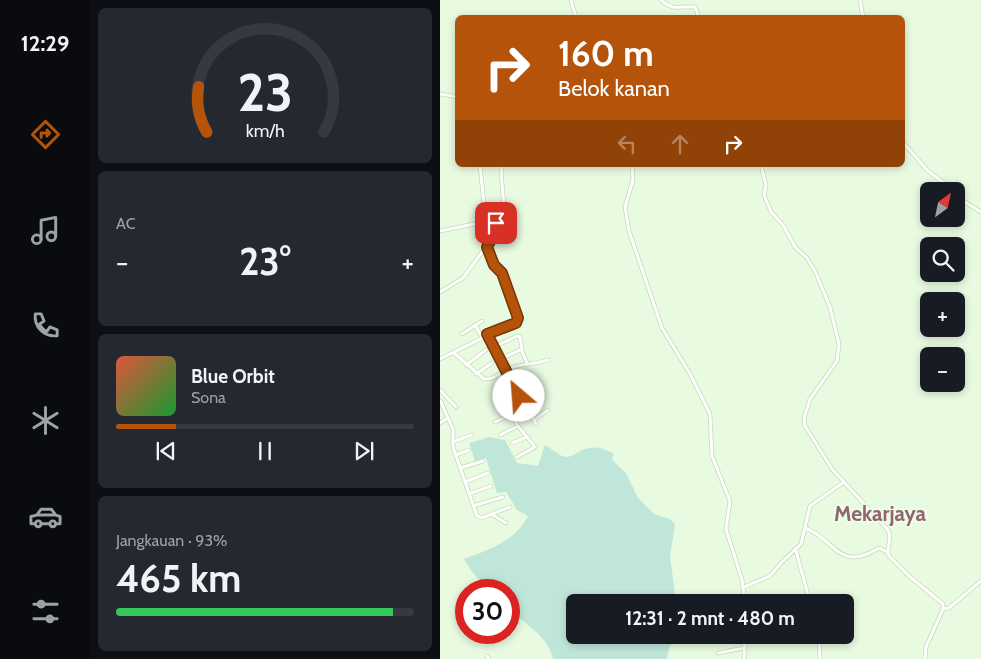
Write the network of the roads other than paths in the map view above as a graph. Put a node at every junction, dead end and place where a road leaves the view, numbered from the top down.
1 (571, 0) edge
2 (661, 0) edge
3 (860, 0) edge
4 (575, 15) edge
5 (698, 15) edge
6 (862, 15) edge
7 (440, 94) edge
8 (455, 96) edge
9 (905, 144) edge
10 (480, 167) edge
11 (502, 167) edge
12 (632, 167) edge
13 (762, 167) edge
14 (942, 182) edge
15 (965, 202) edge
16 (981, 212) edge
17 (484, 222) junction
18 (440, 231) edge
19 (489, 241) junction
20 (487, 247) junction
21 (440, 292) edge
22 (482, 321) dead end
23 (475, 325) junction
24 (462, 334) dead end
25 (487, 334) junction
26 (482, 337) junction
27 (494, 347) junction
28 (521, 349) junction
29 (486, 350) dead end
30 (454, 353) junction
31 (440, 358) edge
32 (500, 359) junction
33 (548, 360) dead end
34 (492, 363) dead end
35 (527, 363) junction
36 (466, 365) junction
37 (506, 370) junction
38 (476, 374) junction
39 (440, 390) edge
40 (532, 390) dead end
41 (519, 396) junction
42 (440, 400) edge
43 (539, 400) dead end
44 (451, 401) junction
45 (506, 402) junction
46 (444, 406) junction
47 (496, 406) dead end
48 (456, 407) dead end
49 (527, 409) junction
50 (548, 410) dead end
51 (512, 414) junction
52 (448, 418) junction
53 (495, 422) dead end
54 (440, 423) edge
55 (518, 426) junction
56 (472, 435) dead end
57 (500, 435) dead end
58 (527, 437) junction
59 (452, 442) junction
60 (512, 443) dead end
61 (469, 450) dead end
62 (456, 455) junction
63 (517, 456) dead end
64 (483, 461) dead end
65 (460, 468) junction
66 (488, 474) dead end
67 (464, 482) junction
68 (844, 482) junction
69 (491, 486) dead end
70 (469, 494) junction
71 (503, 496) dead end
72 (473, 506) junction
73 (510, 507) dead end
74 (491, 514) junction
75 (506, 523) dead end
76 (805, 528) junction
77 (796, 551) junction
78 (887, 552) junction
79 (981, 581) edge
80 (744, 587) junction
81 (744, 594) edge
82 (808, 594) edge
83 (943, 609) junction
84 (744, 644) edge
85 (819, 644) edge
86 (744, 648) junction
87 (718, 653) dead end
88 (744, 659) edge
89 (820, 659) edge
90 (926, 659) edge

1 - 4 street
2 - 5 street
3 - 6 street
7 - 8 street
9 - 14 street
10 - 17 street
11 - 19 street
12 - 80 street
13 - 68 street
15 - 16 street
17 - 18 street
17 - 19 street
19 - 20 street
20 - 21 street
20 - 25 street
22 - 23 street
23 - 24 street
23 - 26 street
25 - 26 street
25 - 27 street
26 - 30 street
27 - 28 street
27 - 32 street
28 - 32 street
28 - 35 street
29 - 36 street
30 - 31 street
30 - 36 street
32 - 37 street
33 - 35 street
34 - 38 street
35 - 37 street
36 - 38 street
37 - 38 street
37 - 41 street
39 - 44 street
40 - 41 street
41 - 45 street
41 - 49 street
42 - 46 street
43 - 49 street
44 - 46 street
44 - 48 street
45 - 47 street
45 - 51 street
46 - 52 street
49 - 50 street
51 - 53 street
51 - 55 street
52 - 54 street
52 - 59 street
55 - 57 street
55 - 58 street
56 - 59 street
58 - 60 street
58 - 63 street
59 - 62 street
61 - 62 street
62 - 65 street
64 - 65 street
65 - 67 street
66 - 67 street
67 - 70 street
68 - 76 street
68 - 78 street
69 - 70 street
70 - 72 street
71 - 72 street
72 - 74 street
73 - 74 street
74 - 75 street
76 - 77 street
76 - 78 street
77 - 80 street
77 - 82 street
78 - 83 street
79 - 83 street
80 - 81 street
83 - 90 street
84 - 86 street
85 - 89 street
86 - 87 street
86 - 88 street

